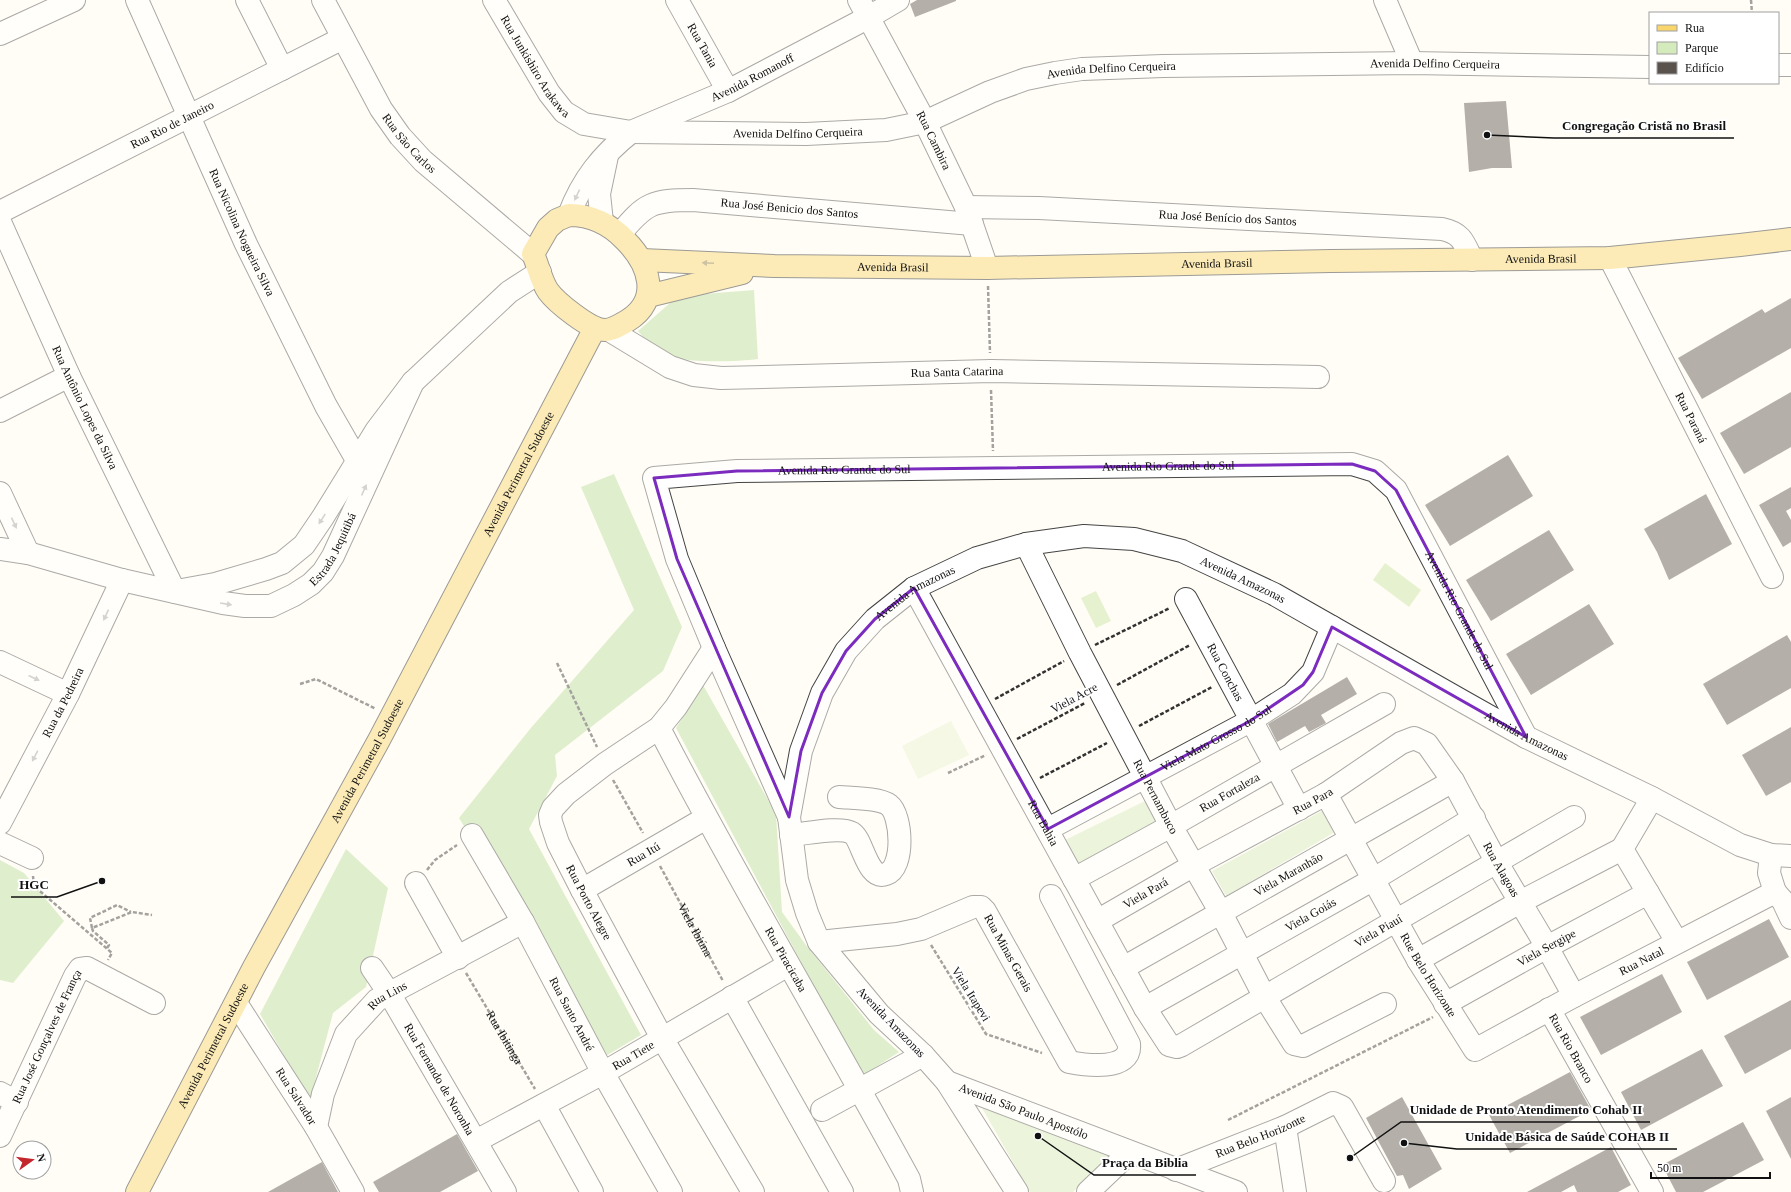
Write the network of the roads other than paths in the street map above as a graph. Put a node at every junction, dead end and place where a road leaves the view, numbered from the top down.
1 (74, 0) edge
2 (137, 0) edge
3 (247, 0) edge
4 (323, 0) edge
5 (494, 0) edge
6 (677, 0) edge
7 (898, 0) edge
8 (1385, 0) edge
9 (864, 9) edge
10 (0, 34) edge
11 (343, 38) junction
12 (1412, 63) junction
13 (1779, 65) edge
14 (1791, 65) edge
15 (1649, 67) edge
16 (282, 68) junction
17 (728, 91) junction
18 (190, 117) junction
19 (925, 122) junction
20 (584, 124) joint
21 (631, 132) junction
22 (608, 155) junction
23 (0, 212) edge
24 (569, 215) junction
25 (969, 216) junction
26 (0, 222) edge
27 (602, 222) junction
28 (620, 234) junction
29 (1791, 239) edge
30 (1610, 258) junction
31 (642, 260) junction
32 (1472, 260) junction
33 (537, 263) junction
34 (774, 266) junction
35 (987, 268) junction
36 (648, 296) junction
37 (602, 329) junction
38 (69, 376) junction
39 (1318, 377) dead end
40 (413, 382) junction
41 (0, 411) edge
42 (357, 460) junction
43 (654, 478) joint
44 (0, 492) edge
45 (1026, 544) junction
46 (0, 549) edge
47 (28, 553) junction
48 (1772, 577) dead end
49 (122, 580) junction
50 (914, 588) junction
51 (175, 592) junction
52 (1186, 599) dead end
53 (1332, 627) junction
54 (714, 648) junction
55 (0, 662) edge
56 (68, 694) junction
57 (1384, 704) dead end
58 (1250, 721) junction
59 (659, 728) junction
60 (1526, 736) junction
61 (1427, 744) joint
62 (1277, 765) junction
63 (1145, 776) junction
64 (1453, 781) junction
65 (1326, 794) junction
66 (839, 797) dead end
67 (1652, 798) junction
68 (1299, 809) junction
69 (1574, 817) dead end
70 (706, 818) junction
71 (1474, 818) junction
72 (0, 823) edge
73 (790, 826) junction
74 (1171, 826) junction
75 (1048, 829) junction
76 (472, 835) road end
77 (1352, 839) junction
78 (0, 843) edge
79 (1622, 850) junction
80 (1781, 855) edge
81 (32, 858) road end
82 (1496, 863) junction
83 (1194, 865) junction
84 (1074, 879) junction
85 (1374, 879) junction
86 (416, 883) road end
87 (582, 890) junction
88 (1775, 892) junction
89 (1648, 893) junction
90 (1051, 896) dead end
91 (1520, 902) junction
92 (1221, 913) junction
93 (1791, 918) edge
94 (1097, 921) junction
95 (1397, 921) junction
96 (523, 922) junction
97 (819, 942) junction
98 (1677, 942) junction
99 (1547, 947) junction
100 (1242, 953) junction
101 (458, 958) junction
102 (1418, 960) junction
103 (788, 964) junction
104 (372, 968) dead end
105 (1123, 968) junction
106 (388, 993) junction
107 (1264, 996) junction
108 (1574, 996) junction
109 (732, 997) junction
110 (154, 1003) dead end
111 (236, 1003) junction
112 (1385, 1004) dead end
113 (1446, 1007) junction
114 (1144, 1008) junction
115 (1549, 1009) junction
116 (662, 1038) junction
117 (1182, 1045) joint
118 (1475, 1050) joint
119 (923, 1055) junction
120 (603, 1073) junction
121 (947, 1082) junction
122 (860, 1089) junction
123 (8, 1098) edge
124 (544, 1105) junction
125 (822, 1110) dead end
126 (316, 1126) junction
127 (1285, 1127) junction
128 (0, 1136) edge
129 (476, 1141) junction
130 (1129, 1153) junction
131 (1176, 1170) junction
132 (1384, 1180) dead end
133 (138, 1192) edge
134 (353, 1192) edge
135 (505, 1192) edge
136 (592, 1192) edge
137 (671, 1192) edge
138 (753, 1192) edge
139 (842, 1192) edge
140 (912, 1192) edge
141 (1017, 1192) edge
142 (1088, 1192) edge
143 (1236, 1192) edge
144 (1295, 1192) edge
145 (1652, 1192) edge

1 - 10 street
2 - 18 street, Rua Nicolina Nogueira Silva
3 - 16 street
4 - 11 street, Rua São Carlos
5 - 20 street, Rua Junkishiro Arakawa
6 - 17 street, Rua Tania
7 - 9 street, Avenida Romanoff
8 - 12 street
9 - 17 street, Avenida Romanoff
9 - 19 street, Rua Cambira
11 - 16 street, Rua Rio de Janeiro
11 - 33 street, Rua São Carlos
12 - 15 street, Avenida Delfino Cerqueira
12 - 19 street, Avenida Delfino Cerqueira
13 - 14 street
16 - 18 street, Rua Rio de Janeiro
17 - 21 street, Avenida Romanoff
18 - 23 street, Rua Rio de Janeiro
18 - 42 street, Rua Nicolina Nogueira Silva
19 - 21 street, Avenida Delfino Cerqueira
19 - 25 street, Rua Cambira
20 - 21 street, Avenida Delfino Cerqueira
21 - 22 street, Avenida Romanoff
22 -> 24 street, Avenida Romanoff
22 - 27 street
24 - 27 main road
24 - 33 main road
25 - 28 street, Rua José Benicio dos Santos
25 - 32 street, Rua José Benício dos Santos
25 - 35 street, Rua Cambira
26 - 38 street, Rua Antônio Lopes da Silva
27 - 28 main road
28 - 31 main road
29 - 30 main road, Avenida Brasil
30 - 32 main road, Avenida Brasil
30 - 48 street, Rua Paraná
34 -> 31 main road, Avenida Brasil
31 - 36 main road
32 - 35 main road, Avenida Brasil
33 - 37 main road
33 - 40 street, Estrada Jequitibá
34 - 35 main road, Avenida Brasil
34 - 36 main road
36 - 37 main road
37 - 39 street, Rua Santa Catarina
37 - 111 main road, Avenida Perimetral Sudoeste
38 - 41 street
38 - 51 street, Rua Antônio Lopes da Silva
40 - 42 street, Estrada Jequitibá
51 -> 40 street, Estrada Jequitibá
42 -> 51 street, Estrada Jequitibá
43 - 54 street, Avenida Amazonas
43 - 60 street, Avenida Rio Grande do Sul
44 -> 47 street
45 - 50 street, Avenida Amazonas
45 - 53 street, Avenida Amazonas
45 - 63 street, Rua Pernambuco
46 - 47 street, Estrada Jequitibá
47 - 49 street, Estrada Jequitibá
49 - 51 street, Estrada Jequitibá
49 -> 56 street, Rua da Pedreira
50 - 73 street, Avenida Amazonas
50 - 75 street, Rua Bahia
52 - 58 street, Rua Conchas
53 - 58 street, Viela Mato Grosso do Sul
53 - 60 street, Avenida Amazonas
54 - 59 street, Rua Porto Alegre
54 - 73 street, Avenida Amazonas
55 -> 56 street
56 -> 72 street, Rua da Pedreira
57 - 62 street, Rua Fortaleza
58 - 62 street, Rua Conchas
58 - 63 street, Viela Mato Grosso do Sul
59 - 70 street, Rua Piracicaba
59 - 87 street, Rua Porto Alegre
60 - 67 street, Avenida Amazonas
61 - 64 street, Rua Alagoas
61 - 65 street, Rua Para
62 - 68 street, Rua Conchas
62 - 74 street, Rua Fortaleza
63 - 74 street, Rua Pernambuco
63 - 75 street, Viela Mato Grosso do Sul
64 - 71 street, Rua Alagoas
64 - 77 street, Viela Maranhão
65 - 68 street, Rua Para
65 - 77 street, Rue Belo Horizonte
66 - 73 street
67 - 79 street
67 - 80 street, Avenida Amazonas
68 - 83 street, Rua Para
69 - 82 street, Viela Piauí
70 - 87 street, Rua Itú
70 - 103 street, Rua Piracicaba
71 - 82 street, Rua Alagoas
71 - 85 street, Viela Goiás
73 - 97 street, Avenida Amazonas
74 - 83 street, Rua Pernambuco
74 - 84 street, Rua Fortaleza
75 - 84 street, Rua Bahia
76 - 96 street, Rua Santo André
77 - 85 street, Rue Belo Horizonte
77 - 92 street, Viela Maranhão
78 - 81 street
79 - 89 street
79 - 91 street
80 - 88 street
82 - 91 street, Rua Alagoas
82 - 95 street, Viela Piauí
83 - 92 street, Rua Pernambuco
83 - 94 street, Viela Pará
84 - 94 street, Rua Bahia
85 - 95 street, Rue Belo Horizonte
85 - 100 street, Viela Goiás
86 - 101 street
87 - 116 street, Rua Porto Alegre
88 - 93 street
88 - 98 street, Rua Natal
89 - 98 street
89 - 99 street, Viela Sergipe
90 - 97 street, Rua Minas Gerais
91 - 99 street, Rua Alagoas
91 - 102 street
92 - 100 street, Rua Pernambuco
92 - 105 street, Viela Maranhão
94 - 105 street, Rua Bahia
95 - 102 street, Rue Belo Horizonte
95 - 107 street, Viela Piauí
96 - 101 street, Rua Lins
96 - 120 street, Rua Santo André
97 - 119 street, Avenida Amazonas
98 - 108 street, Rua Natal
99 - 108 street, Rua Alagoas
99 - 113 street, Viela Sergipe
100 - 107 street, Rua Pernambuco
100 - 114 street, Viela Goiás
101 - 106 street, Rua Lins
102 - 113 street, Rue Belo Horizonte
103 - 109 street, Rua Tiete
103 - 122 street, Rua Piracicaba
104 - 106 street, Rua Fernando de Noronha
105 - 114 street, Rua Bahia
106 - 126 street, Rua Lins
106 - 129 street, Rua Fernando de Noronha
107 - 112 street, Rua Pernambuco
107 - 117 street, Viela Piauí
108 - 115 street, Rua Natal
109 - 116 street, Rua Tiete
109 - 139 street
110 - 123 street, Rua José Gonçalves de França
111 - 126 street, Rua Salvador
111 - 133 main road, Avenida Perimetral Sudoeste
113 - 118 street, Rue Belo Horizonte
114 - 117 street, Rua Bahia
115 - 118 street, Rua Natal
115 - 145 street, Rua Rio Branco
116 - 120 street, Rua Tiete
116 - 138 street, Rua Porto Alegre
119 - 121 street, Avenida Amazonas
119 - 122 street
120 - 124 street, Rua Tiete
120 - 137 street, Rua Santo André
121 - 130 street, Avenida São Paulo Apostólo
121 - 141 street, Avenida Amazonas
122 - 125 street
122 - 140 street, Rua Piracicaba
123 - 128 street, Rua José Gonçalves de França
124 - 129 street, Rua Tiete
124 - 136 street
126 - 134 street, Rua Salvador
127 - 131 street, Rua Belo Horizonte
127 - 132 street, Rua Belo Horizonte
127 - 144 street
129 - 135 street, Rua Fernando de Noronha
130 - 131 street, Avenida São Paulo Apostólo
130 - 142 street
131 - 143 street, Avenida São Paulo Apostólo

